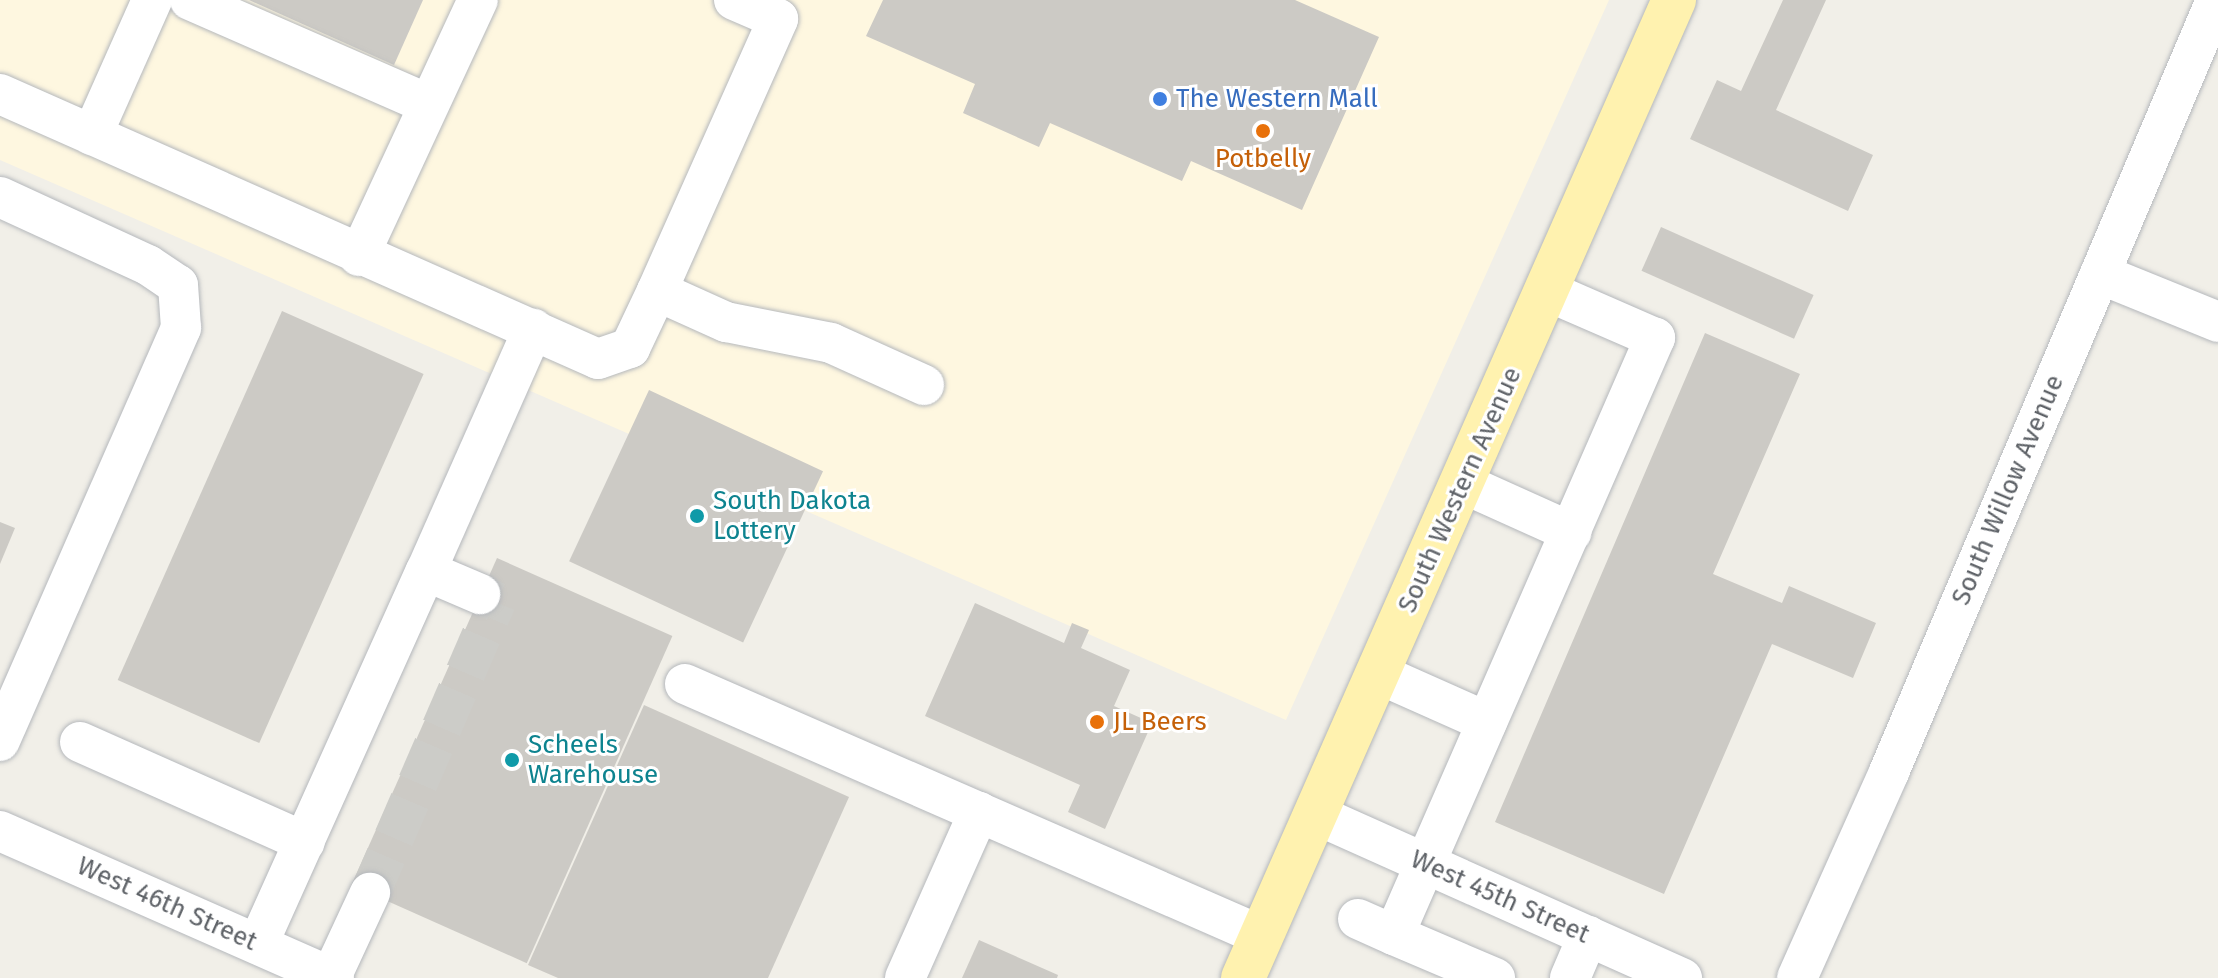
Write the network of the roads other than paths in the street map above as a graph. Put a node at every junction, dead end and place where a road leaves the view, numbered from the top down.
1 (152, 0) edge
2 (190, 0) edge
3 (478, 0) edge
4 (734, 0) edge
5 (1674, 0) edge
6 (2216, 0) edge
7 (0, 94) edge
8 (428, 104) junction
9 (92, 135) junction
10 (0, 197) edge
11 (359, 256) junction
12 (2100, 274) junction
13 (657, 291) junction
14 (1547, 291) junction
15 (2218, 322) edge
16 (533, 329) junction
17 (924, 385) dead end
18 (1462, 483) junction
19 (1571, 532) junction
20 (426, 571) junction
21 (480, 594) dead end
22 (1379, 674) junction
23 (685, 684) dead end
24 (1487, 722) junction
25 (0, 741) edge
26 (80, 742) dead end
27 (979, 812) junction
28 (1317, 815) junction
29 (0, 831) edge
30 (305, 842) junction
31 (1425, 863) junction
32 (370, 893) tunnel mouth
33 (1358, 919) dead end
34 (1394, 935) junction
35 (1262, 936) junction
36 (1588, 936) junction
37 (258, 944) junction
38 (332, 978) edge
39 (905, 978) edge
40 (1243, 978) edge
41 (1495, 978) edge
42 (1570, 978) edge
43 (1682, 978) edge
44 (1797, 978) edge

1 - 9 street
2 - 8 street
3 - 8 street
4 - 13 street
5 - 14 main road, South Western Avenue
6 - 12 street, South Willow Avenue
7 - 9 street
8 - 11 street
9 - 11 street
10 - 25 street
11 - 16 street
12 - 15 street
12 - 44 street, South Willow Avenue
13 - 16 street
13 - 17 street
14 - 18 main road, South Western Avenue
14 - 19 street
16 - 20 street
18 - 19 street
18 - 22 main road, South Western Avenue
19 - 24 street
20 - 21 street
20 - 30 street
22 - 24 street
22 - 28 main road, South Western Avenue
23 - 27 street
24 - 31 street
26 - 30 street
27 - 35 street
27 - 39 street
28 - 31 street, West 45th Street
28 - 35 main road, South Western Avenue
29 - 37 street, West 46th Street
30 - 37 street
31 - 34 street
31 - 36 street, West 45th Street
32 - 38 street
33 - 34 street
34 - 41 street
35 - 40 main road, South Western Avenue
36 - 42 street
36 - 43 street, West 45th Street
37 - 38 street, West 46th Street

